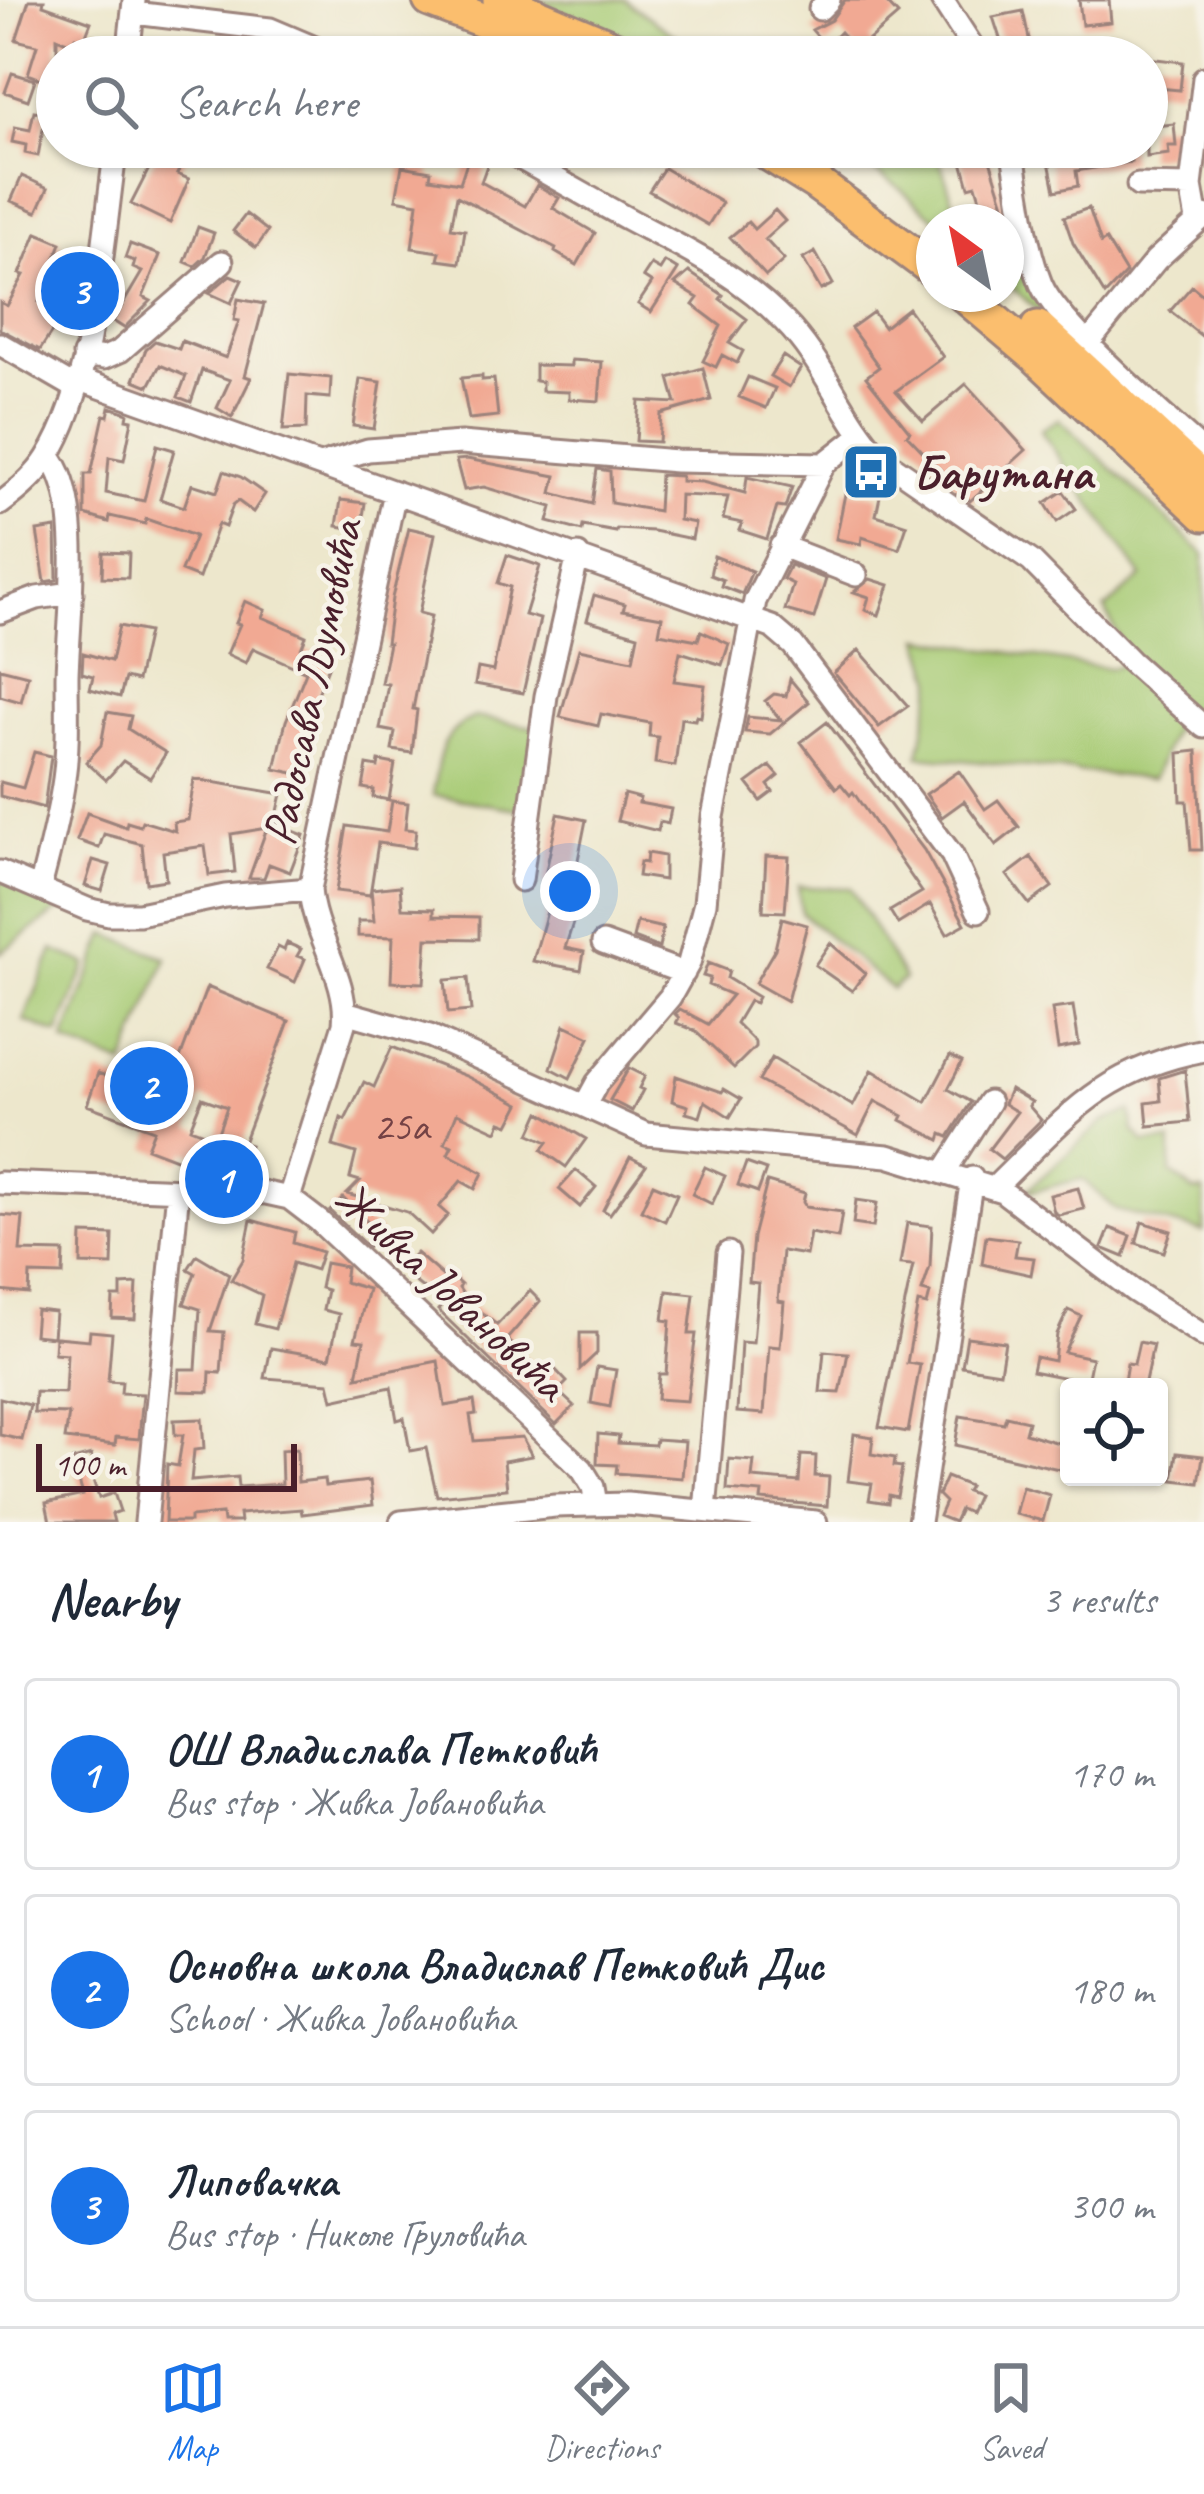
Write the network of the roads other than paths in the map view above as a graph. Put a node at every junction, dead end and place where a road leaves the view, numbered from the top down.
1 (430, 0) edge
2 (500, 0) edge
3 (942, 0) edge
4 (134, 6) edge
5 (130, 36) edge
6 (286, 36) edge
7 (524, 36) edge
8 (585, 36) edge
9 (966, 36) edge
10 (1204, 78) edge
11 (113, 168) edge
12 (538, 168) edge
13 (792, 168) edge
14 (830, 168) edge
15 (1016, 168) edge
16 (1138, 185) dead end
17 (1191, 186) junction
18 (1200, 218) edge
19 (916, 229) edge
20 (916, 257) edge
21 (222, 262) dead end
22 (984, 312) edge
23 (1019, 312) edge
24 (1089, 341) junction
25 (0, 344) edge
26 (83, 355) junction
27 (77, 383) junction
28 (861, 435) junction
29 (1204, 452) edge
30 (49, 456) junction
31 (824, 464) junction
32 (320, 465) junction
33 (1204, 481) edge
34 (395, 492) junction
35 (0, 504) edge
36 (1204, 514) edge
37 (781, 546) junction
38 (578, 555) junction
39 (856, 575) dead end
40 (72, 593) junction
41 (0, 612) edge
42 (753, 618) junction
43 (1204, 727) edge
44 (0, 872) edge
45 (521, 880) dead end
46 (40, 888) junction
47 (310, 889) junction
48 (978, 911) dead end
49 (603, 943) dead end
50 (684, 973) junction
51 (345, 1012) junction
52 (1204, 1050) edge
53 (989, 1102) dead end
54 (584, 1106) junction
55 (945, 1172) junction
56 (972, 1178) junction
57 (0, 1183) edge
58 (995, 1187) junction
59 (178, 1190) junction
60 (289, 1198) junction
61 (728, 1252) dead end
62 (1204, 1336) edge
63 (596, 1504) junction
64 (705, 1510) junction
65 (146, 1522) edge
66 (401, 1522) edge
67 (816, 1522) edge
68 (919, 1522) edge

1 - 7 highway
2 - 8 highway
3 - 9 street
4 - 5 street
4 - 6 street
10 - 17 street
11 - 26 street
12 - 28 street
13 - 20 highway
14 - 19 highway
15 - 24 street
16 - 17 street
17 - 18 street
18 - 24 street
21 - 26 street
22 - 36 highway
23 - 33 highway
24 - 29 street
25 - 27 street
26 - 27 street
27 - 30 street
27 - 32 street
28 - 31 street
28 - 43 street
30 - 35 street
30 - 40 street
31 - 32 street
31 - 37 street
32 - 34 street
34 - 38 street
34 - 47 street, Радосава Љумовића
37 - 39 street
37 - 42 street
38 - 42 street
38 - 45 street
40 - 41 street
40 - 46 street
42 - 48 street
42 - 50 street
44 - 46 street, Радосава Љумовића
46 - 47 street, Радосава Љумовића
47 - 51 street, Радосава Љумовића
49 - 50 street
50 - 54 street
51 - 54 street
51 - 60 street
52 - 58 street
53 - 55 street
54 - 55 street
55 - 56 street
56 - 58 street
56 - 68 street
57 - 59 street, Живка Јовановића
58 - 62 street
59 - 60 street, Живка Јовановића
59 - 65 street
60 - 63 street, Живка Јовановића
61 - 64 street
63 - 64 street
63 - 66 street
64 - 67 street

